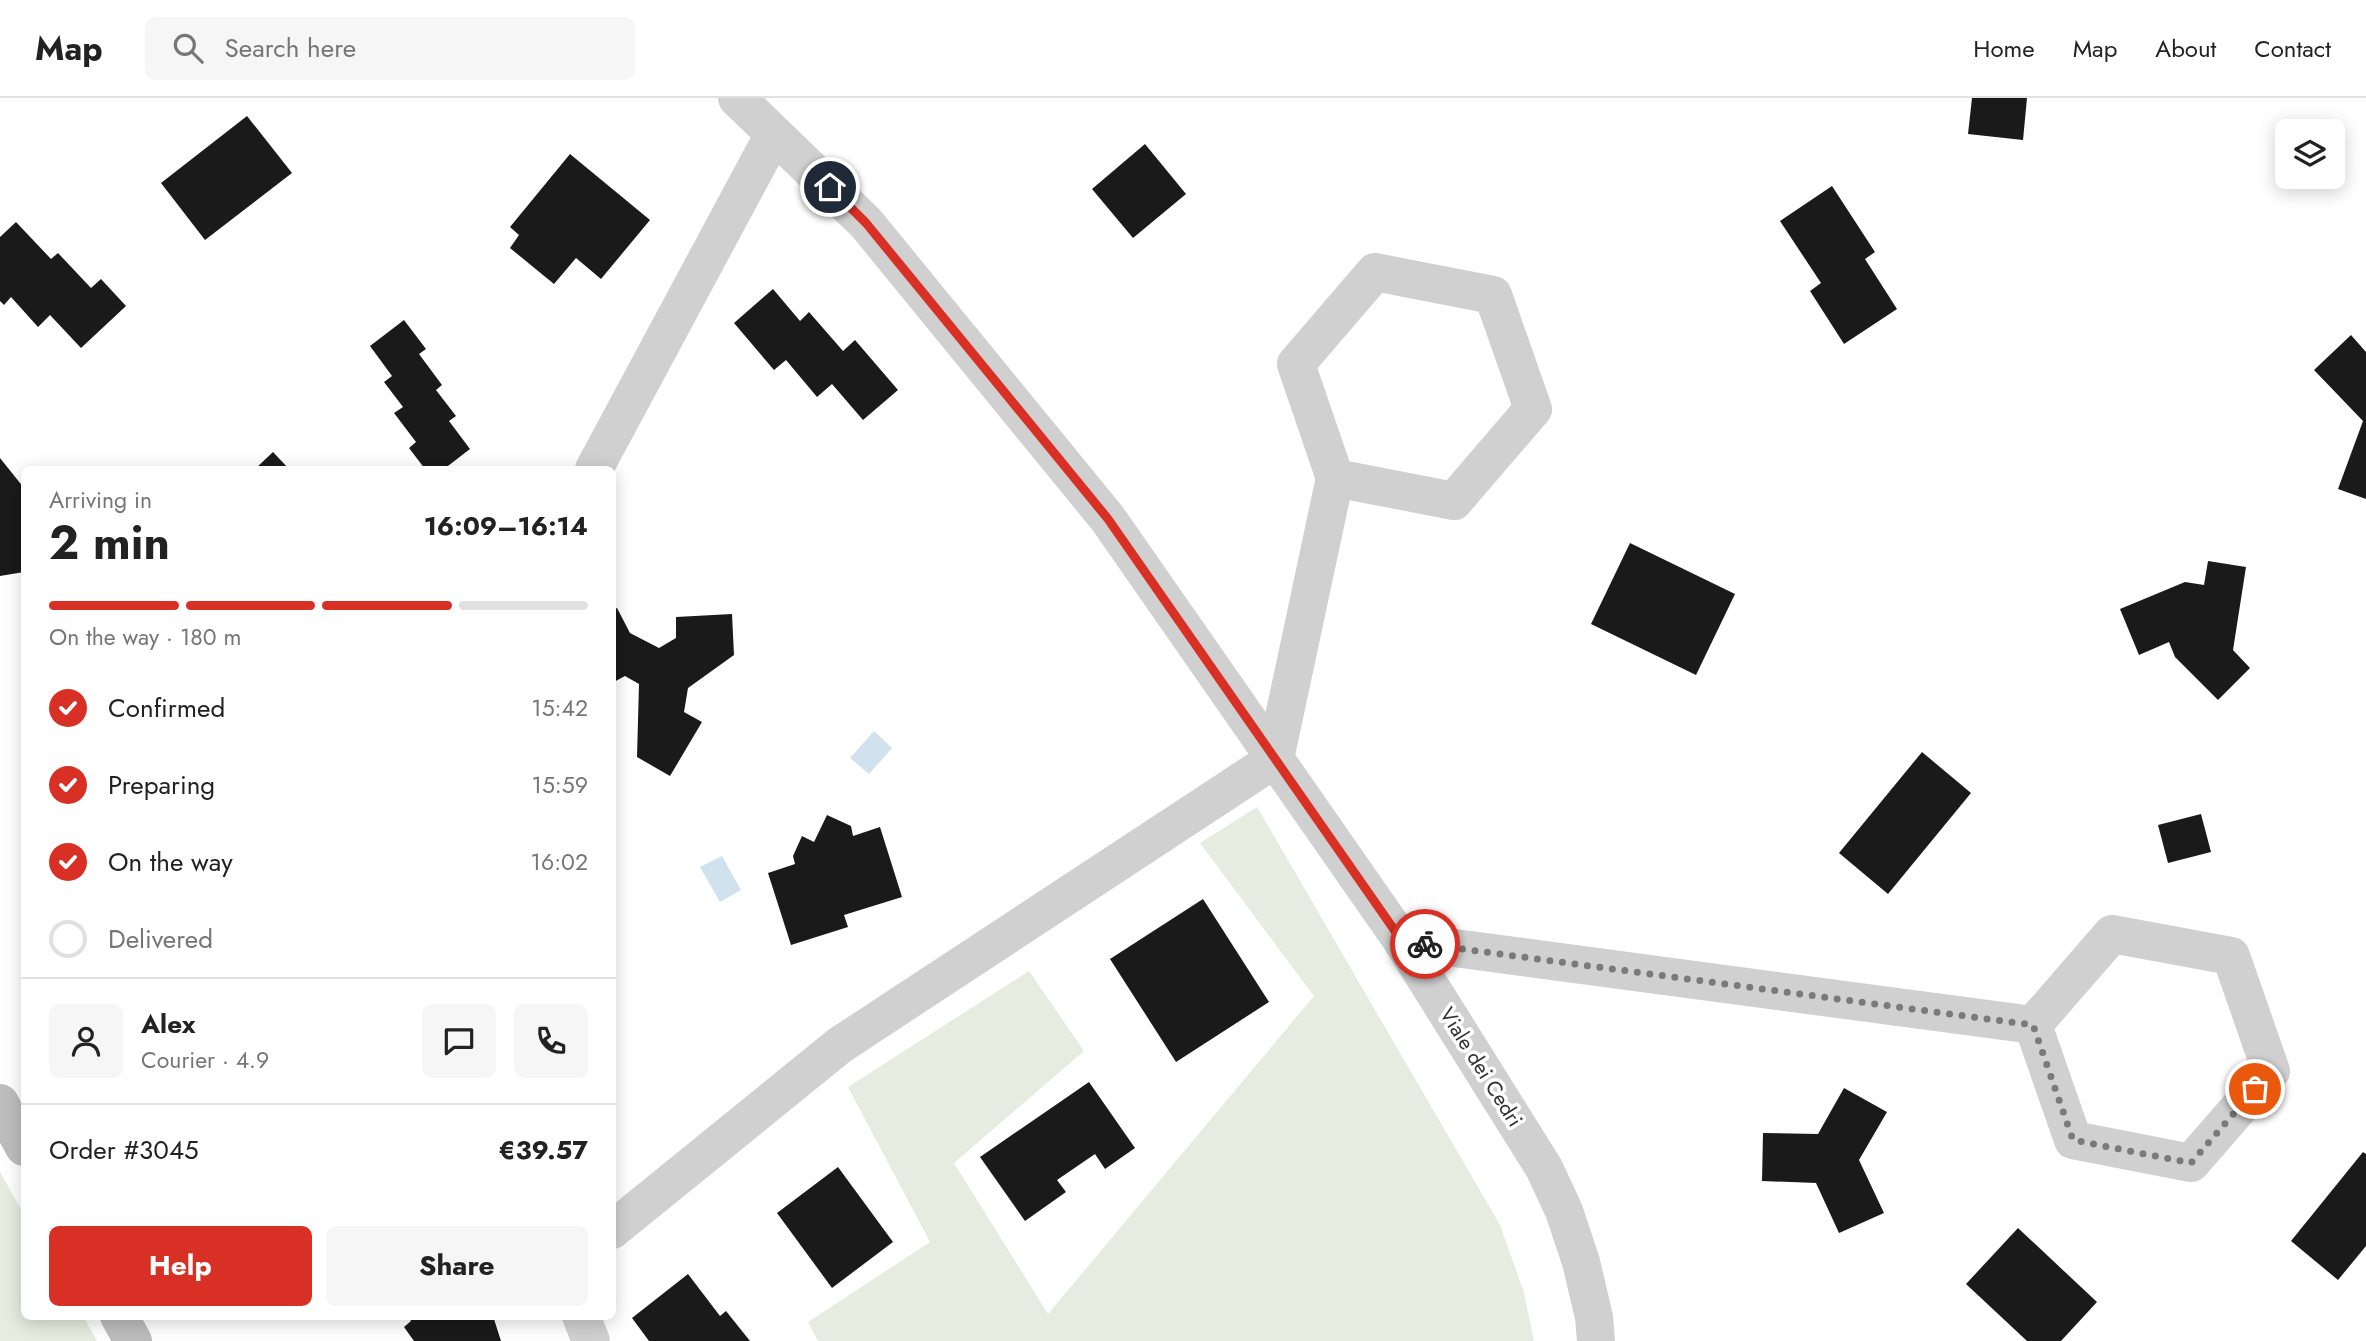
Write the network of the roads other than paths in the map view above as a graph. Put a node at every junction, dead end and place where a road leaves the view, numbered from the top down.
1 (737, 98) edge
2 (774, 134) junction
3 (596, 466) edge
4 (1335, 478) junction
5 (1275, 759) junction
6 (1402, 941) junction
7 (2033, 1025) junction
8 (0, 1103) edge
9 (21, 1142) edge
10 (616, 1227) edge
11 (121, 1320) edge
12 (583, 1320) edge
13 (1604, 1333) edge
14 (132, 1341) edge
15 (591, 1341) edge

1 - 2 street, Viale dei Cedri
2 - 3 street
2 - 5 street, Viale dei Cedri
4 - 4 street
4 - 5 street
5 - 6 street, Viale dei Cedri
5 - 10 street
6 - 7 street
6 - 13 street, Viale dei Cedri
7 - 7 street
8 - 9 street
11 - 14 street
12 - 15 street

